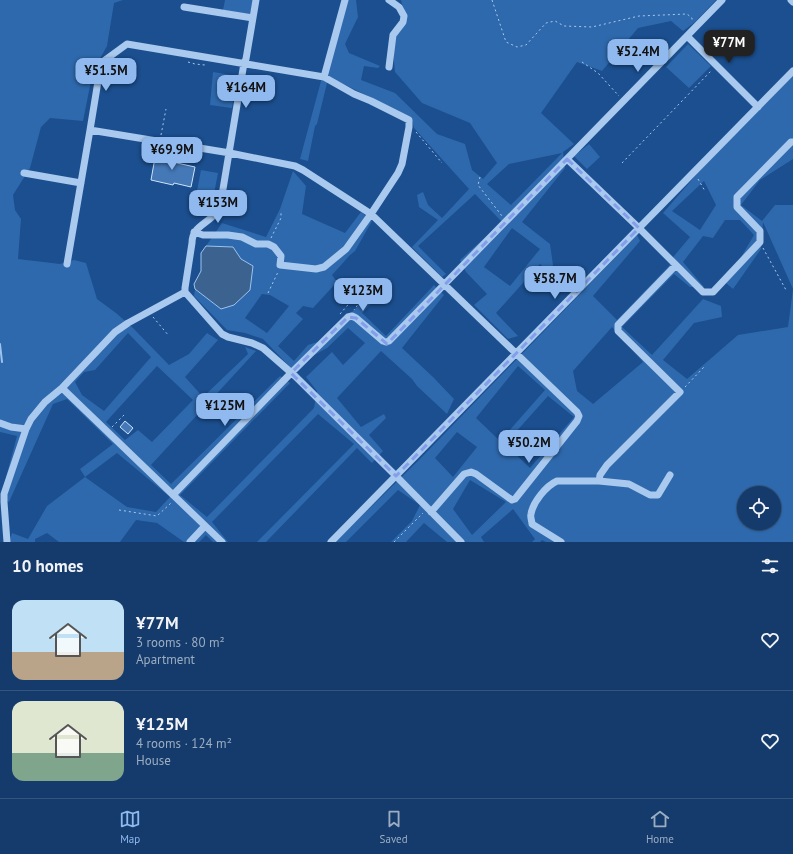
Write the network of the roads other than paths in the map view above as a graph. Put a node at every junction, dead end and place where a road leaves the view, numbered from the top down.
1 (256, 0) edge
2 (345, 0) edge
3 (389, 0) edge
4 (722, 0) edge
5 (791, 0) edge
6 (793, 2) edge
7 (184, 7) dead end
8 (252, 18) junction
9 (687, 36) junction
10 (244, 63) junction
11 (389, 67) dead end
12 (793, 71) edge
13 (324, 77) junction
14 (758, 107) junction
15 (90, 130) junction
16 (793, 142) edge
17 (230, 153) junction
18 (567, 159) junction
19 (24, 173) dead end
20 (81, 183) junction
21 (371, 214) junction
22 (639, 228) junction
23 (194, 232) junction
24 (67, 264) dead end
25 (676, 265) junction
26 (444, 285) junction
27 (185, 292) junction
28 (516, 353) junction
29 (291, 373) junction
30 (62, 388) junction
31 (0, 423) edge
32 (26, 429) junction
33 (670, 475) dead end
34 (396, 476) junction
35 (599, 482) junction
36 (173, 495) junction
37 (429, 510) junction
38 (206, 526) junction
39 (8, 542) edge
40 (190, 542) edge
41 (222, 542) edge
42 (331, 542) edge
43 (461, 542) edge
44 (561, 542) edge

1 - 8 street
2 - 13 street
3 - 11 street
4 - 9 street
5 - 6 street
7 - 8 street
8 - 10 street
9 - 14 street
9 - 18 street
10 - 13 street
10 - 15 street
10 - 17 street
12 - 14 street
13 - 21 street
14 - 22 street
15 - 17 street
15 - 20 street
16 - 25 street
17 - 21 street
17 - 23 street
18 - 22 street
18 - 26 street
19 - 20 street
20 - 24 street
21 - 23 street
21 - 26 street
22 - 25 street
22 - 28 street
23 - 27 street
25 - 35 street
26 - 28 street
26 - 29 street
27 - 29 street
27 - 30 street
28 - 34 street
28 - 37 street
29 - 34 street
29 - 36 street
30 - 32 street
30 - 36 street
31 - 32 street
32 - 39 street
33 - 35 street
34 - 37 street
34 - 42 street
35 - 44 street
36 - 38 street
37 - 43 street
38 - 40 street
38 - 41 street

